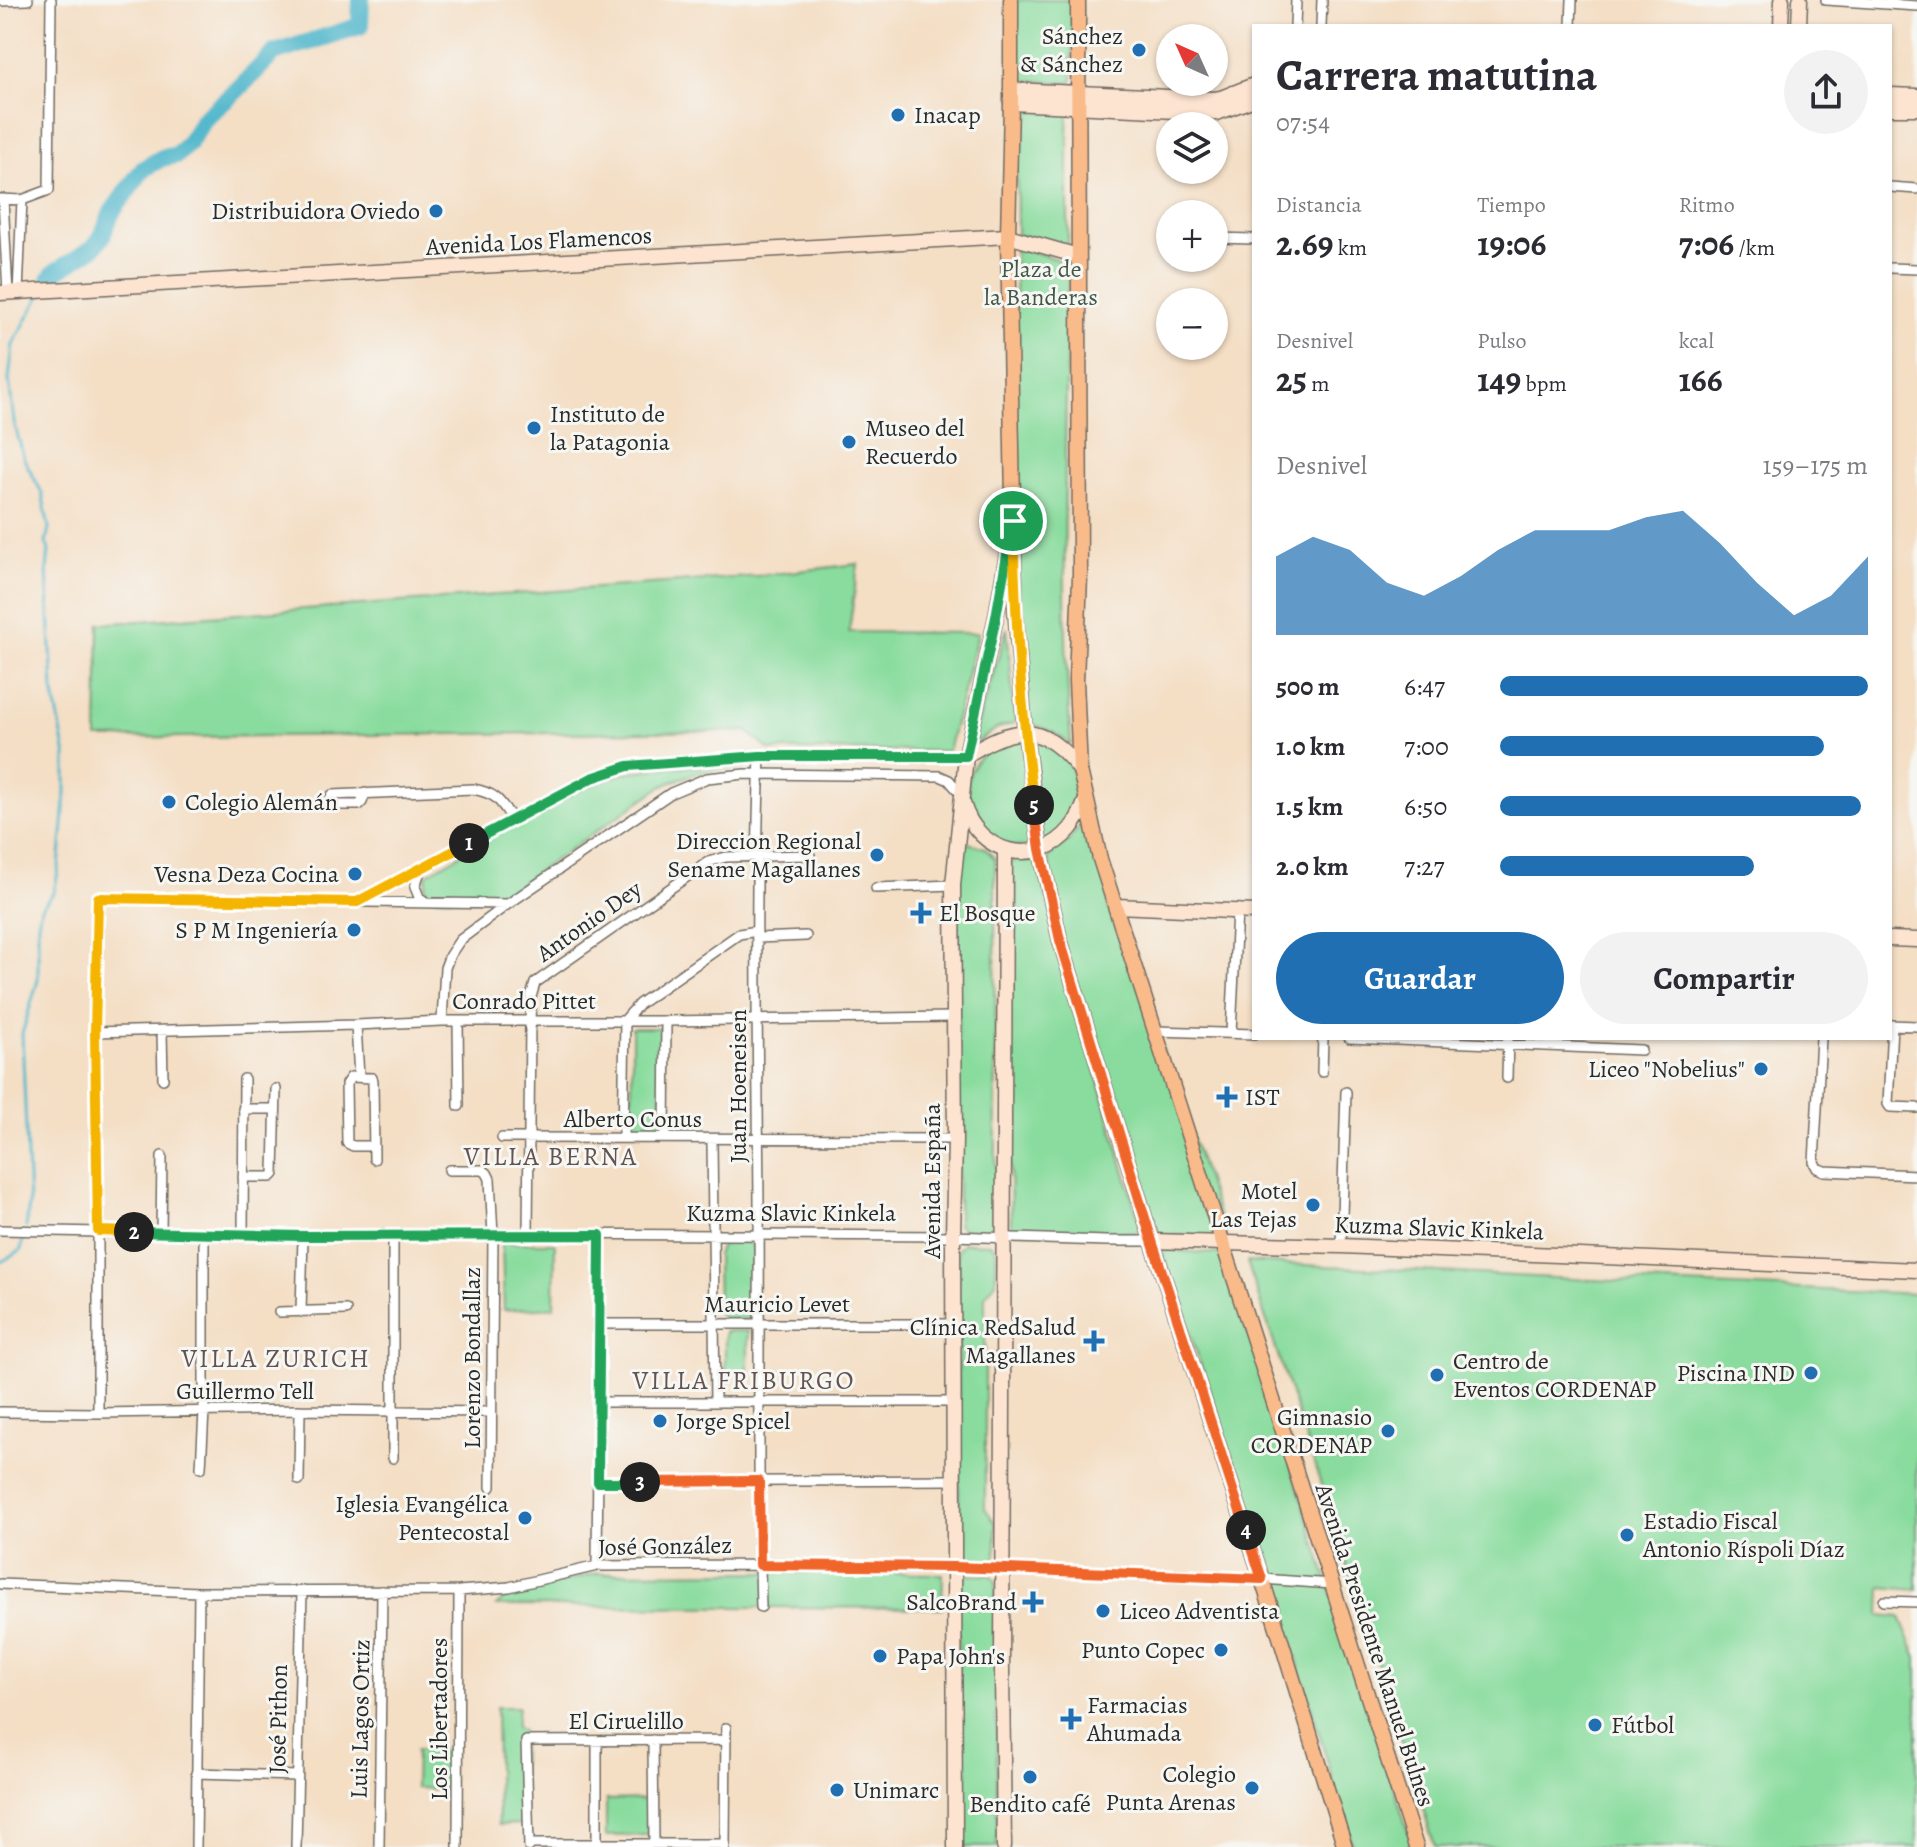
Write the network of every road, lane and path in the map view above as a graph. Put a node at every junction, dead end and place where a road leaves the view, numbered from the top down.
1 (28, 0) edge
2 (51, 0) edge
3 (1011, 0) edge
4 (1078, 0) edge
5 (1296, 0) edge
6 (1322, 0) edge
7 (1572, 0) edge
8 (1782, 0) edge
9 (1800, 0) edge
10 (1826, 0) edge
11 (0, 1) edge
12 (1917, 6) edge
13 (1295, 24) edge
14 (1321, 24) edge
15 (1571, 24) edge
16 (1781, 24) edge
17 (1799, 24) edge
18 (1252, 86) edge
19 (1078, 92) junction
20 (1892, 95) edge
21 (1011, 96) junction
22 (1917, 96) edge
23 (1252, 100) edge
24 (1078, 107) junction
25 (1892, 108) edge
26 (1917, 108) edge
27 (1892, 187) edge
28 (1917, 189) edge
29 (2, 199) edge
30 (22, 200) junction
31 (1008, 236) junction
32 (1228, 238) edge
33 (1252, 239) edge
34 (1078, 256) junction
35 (1892, 268) edge
36 (1917, 269) edge
37 (13, 293) edge
38 (1013, 521) junction
39 (1025, 732) junction
40 (760, 756) junction
41 (966, 756) junction
42 (1080, 770) junction
43 (759, 775) junction
44 (365, 793) dead end
45 (962, 795) junction
46 (1086, 800) junction
47 (513, 820) junction
48 (1040, 849) junction
49 (1005, 850) junction
50 (757, 855) junction
51 (810, 855) dead end
52 (421, 868) junction
53 (953, 885) junction
54 (876, 888) dead end
55 (357, 902) junction
56 (427, 903) junction
57 (508, 904) junction
58 (1116, 906) junction
59 (1237, 911) junction
60 (1252, 912) edge
61 (757, 934) junction
62 (806, 936) dead end
63 (1892, 939) edge
64 (1917, 940) edge
65 (954, 1017) junction
66 (625, 1020) junction
67 (757, 1020) junction
68 (442, 1021) junction
69 (458, 1021) junction
70 (530, 1021) junction
71 (666, 1021) junction
72 (356, 1025) junction
73 (1892, 1025) edge
74 (1917, 1026) edge
75 (162, 1031) junction
76 (1156, 1031) junction
77 (95, 1032) junction
78 (1231, 1033) junction
79 (1252, 1034) edge
80 (1323, 1040) edge
81 (1462, 1040) edge
82 (1821, 1040) edge
83 (1890, 1040) edge
84 (1508, 1041) edge
85 (1596, 1043) edge
86 (1641, 1050) dead end
87 (1322, 1072) dead end
88 (359, 1077) junction
89 (1507, 1078) dead end
90 (163, 1079) dead end
91 (244, 1079) dead end
92 (276, 1089) dead end
93 (1346, 1092) dead end
94 (459, 1106) dead end
95 (1917, 1108) edge
96 (243, 1109) junction
97 (275, 1109) junction
98 (502, 1138) dead end
99 (529, 1138) junction
100 (623, 1138) junction
101 (665, 1138) junction
102 (759, 1139) junction
103 (955, 1139) junction
104 (712, 1140) junction
105 (374, 1146) junction
106 (162, 1156) dead end
107 (374, 1159) dead end
108 (449, 1170) dead end
109 (1917, 1175) edge
110 (243, 1177) junction
111 (0, 1230) edge
112 (98, 1231) junction
113 (161, 1233) junction
114 (204, 1234) junction
115 (528, 1234) junction
116 (243, 1235) junction
117 (393, 1235) junction
118 (493, 1235) junction
119 (600, 1235) junction
120 (714, 1235) junction
121 (303, 1236) junction
122 (759, 1236) junction
123 (953, 1236) junction
124 (1004, 1238) junction
125 (1152, 1241) junction
126 (1223, 1242) junction
127 (1341, 1246) junction
128 (1917, 1270) edge
129 (346, 1310) dead end
130 (279, 1312) dead end
131 (301, 1312) junction
132 (599, 1324) junction
133 (715, 1324) junction
134 (759, 1324) junction
135 (955, 1324) junction
136 (598, 1402) junction
137 (715, 1402) junction
138 (758, 1402) junction
139 (954, 1402) junction
140 (300, 1410) junction
141 (204, 1411) junction
142 (394, 1411) junction
143 (0, 1412) edge
144 (491, 1412) junction
145 (98, 1413) junction
146 (393, 1458) dead end
147 (201, 1468) dead end
148 (299, 1480) dead end
149 (953, 1480) junction
150 (759, 1481) junction
151 (598, 1482) junction
152 (491, 1487) dead end
153 (760, 1565) junction
154 (597, 1566) junction
155 (954, 1567) junction
156 (1003, 1569) junction
157 (1262, 1579) junction
158 (0, 1584) edge
159 (1332, 1584) junction
160 (302, 1591) junction
161 (382, 1591) junction
162 (459, 1591) junction
163 (199, 1592) junction
164 (1884, 1601) dead end
165 (1917, 1602) edge
166 (761, 1607) dead end
167 (726, 1728) dead end
168 (653, 1740) junction
169 (725, 1740) junction
170 (597, 1741) junction
171 (196, 1773) junction
172 (297, 1776) junction
173 (654, 1844) junction
174 (597, 1845) junction
175 (529, 1846) edge
176 (725, 1846) edge
177 (196, 1847) edge
178 (296, 1847) edge
179 (379, 1847) edge
180 (458, 1847) edge
181 (955, 1847) edge
182 (1004, 1847) edge
183 (1345, 1847) edge
184 (1416, 1847) edge

1 - 11 street
2 - 30 street
3 - 21 main road
4 - 19 main road, Avenida Presidente Manuel Bulnes
5 - 13 street
6 - 14 street
7 - 15 street
8 - 16 main road
9 - 17 main road
10 - 12 street
18 - 19 main road
19 - 21 main road
19 - 24 main road, Avenida Presidente Manuel Bulnes
20 - 22 main road
21 - 24 main road
21 - 31 main road
23 - 24 main road
24 - 34 main road, Avenida Presidente Manuel Bulnes
25 - 26 main road
27 - 28 street
29 - 30 street
29 - 37 street
30 - 37 street
31 - 34 main road, Avenida Los Flamencos
31 - 37 main road, Avenida Los Flamencos
31 - 38 main road
32 - 33 street
34 - 42 main road, Avenida Presidente Manuel Bulnes
35 - 36 street
38 - 39 main road
38 - 41 main road, Avenida España
39 - 41 main road
39 - 42 main road
39 - 48 main road
40 - 41 street
40 - 43 street, Juan Hoeneisen
40 - 47 street
41 - 45 main road, Avenida España
42 - 46 main road, Avenida Presidente Manuel Bulnes
43 - 45 street
43 - 50 street, Juan Hoeneisen
43 - 57 street
44 - 47 street
45 - 49 main road
45 - 53 main road, Avenida España
46 - 48 main road
46 - 58 main road, Avenida Presidente Manuel Bulnes
47 - 52 street
48 - 49 main road
48 - 125 main road
49 - 124 main road
50 - 51 street, Antonio Dey
50 - 61 street, Juan Hoeneisen
50 - 70 street, Antonio Dey
52 - 55 street
52 - 56 street
53 - 54 street
53 - 65 main road, Avenida España
55 - 56 street
55 - 77 street
56 - 57 street
57 - 68 street
58 - 59 main road
58 - 76 main road, Avenida Presidente Manuel Bulnes
59 - 60 main road
59 - 78 street
61 - 62 street
61 - 66 street
61 - 67 street, Juan Hoeneisen
63 - 64 main road
65 - 67 street, Conrado Pittet
65 - 103 main road, Avenida España
66 - 70 street, Conrado Pittet
66 - 71 street, Conrado Pittet
66 - 100 street
67 - 71 street, Conrado Pittet
67 - 102 street, Juan Hoeneisen
68 - 69 street, Conrado Pittet
68 - 72 street, Conrado Pittet
69 - 70 street, Conrado Pittet
69 - 94 street
70 - 99 street, Antonio Dey
71 - 101 street
72 - 75 street, Conrado Pittet
72 - 88 street
73 - 74 street
75 - 77 street, Conrado Pittet
75 - 90 street
76 - 78 street
76 - 126 main road, Avenida Presidente Manuel Bulnes
77 - 112 street
78 - 79 street
80 - 87 street
81 - 84 street
82 - 109 street
83 - 95 street
84 - 85 street
84 - 89 street
85 - 86 street
88 - 105 street
88 - 105 street
91 - 96 street
92 - 97 street
93 - 127 street
96 - 97 street
96 - 110 street
97 - 110 street
98 - 99 street, Alberto Conus
99 - 100 street, Alberto Conus
99 - 115 street, Antonio Dey
100 - 101 street, Alberto Conus
101 - 104 street, Alberto Conus
102 - 103 street, Alberto Conus
102 - 104 street, Alberto Conus
102 - 122 street, Juan Hoeneisen
103 - 123 main road, Avenida España
104 - 120 street
105 - 107 street
106 - 113 street
108 - 118 street, Lorenzo Bondallaz
110 - 116 street
111 - 112 street, Kuzma Slavic Kinkela
112 - 113 street, Kuzma Slavic Kinkela
112 - 145 street
113 - 114 street, Kuzma Slavic Kinkela
114 - 116 street, Kuzma Slavic Kinkela
114 - 141 street
115 - 118 street, Kuzma Slavic Kinkela
115 - 119 street, Kuzma Slavic Kinkela
116 - 121 street, Kuzma Slavic Kinkela
117 - 118 street, Kuzma Slavic Kinkela
117 - 121 street, Kuzma Slavic Kinkela
117 - 142 street
118 - 144 street, Lorenzo Bondallaz
119 - 120 street, Kuzma Slavic Kinkela
119 - 132 street
120 - 122 street, Kuzma Slavic Kinkela
120 - 133 street
121 - 131 street
122 - 123 street, Kuzma Slavic Kinkela
122 - 134 street, Juan Hoeneisen
123 - 124 street, Kuzma Slavic Kinkela
123 - 135 main road, Avenida España
124 - 125 street, Kuzma Slavic Kinkela
124 - 156 main road
125 - 126 main road, Kuzma Slavic Kinkela
125 - 157 main road
126 - 127 main road, Kuzma Slavic Kinkela
126 - 159 main road, Avenida Presidente Manuel Bulnes
127 - 128 main road, Kuzma Slavic Kinkela
129 - 131 street
130 - 131 street
132 - 133 street, Mauricio Levet
132 - 136 street
133 - 134 street, Mauricio Levet
133 - 137 street
134 - 135 street, Mauricio Levet
134 - 138 street, Juan Hoeneisen
135 - 139 main road, Avenida España
136 - 137 street
136 - 151 street
137 - 138 street
138 - 139 street
138 - 150 street, Juan Hoeneisen
139 - 149 main road, Avenida España
140 - 141 street, Guillermo Tell
140 - 142 street, Guillermo Tell
140 - 148 street
141 - 145 street, Guillermo Tell
141 - 147 street
142 - 144 street, Guillermo Tell
142 - 146 street
143 - 145 street, Guillermo Tell
144 - 152 street, Lorenzo Bondallaz
149 - 150 street
149 - 155 main road, Avenida España
150 - 151 street
150 - 153 street, Juan Hoeneisen
151 - 154 street
153 - 154 street, José González
153 - 155 street, José González
153 - 166 street, Juan Hoeneisen
154 - 162 street, José González
155 - 156 street, José González
155 - 181 main road, Avenida España
156 - 157 street, José González
156 - 182 main road
157 - 159 street, José González
157 - 183 main road
158 - 163 street, José González
159 - 184 main road, Avenida Presidente Manuel Bulnes
160 - 161 street, José González
160 - 163 street, José González
160 - 172 street, José Pithon
161 - 162 street, José González
161 - 179 street, Luis Lagos Ortiz
162 - 180 street, Los Libertadores
163 - 171 street
164 - 165 street
167 - 169 street
168 - 169 street, El Ciruelillo
168 - 170 street, El Ciruelillo
168 - 173 street
169 - 176 street
170 - 174 street
170 - 175 street, El Ciruelillo
171 - 172 street
171 - 177 street
172 - 178 street, José Pithon
173 - 174 street
173 - 176 street
174 - 175 street

